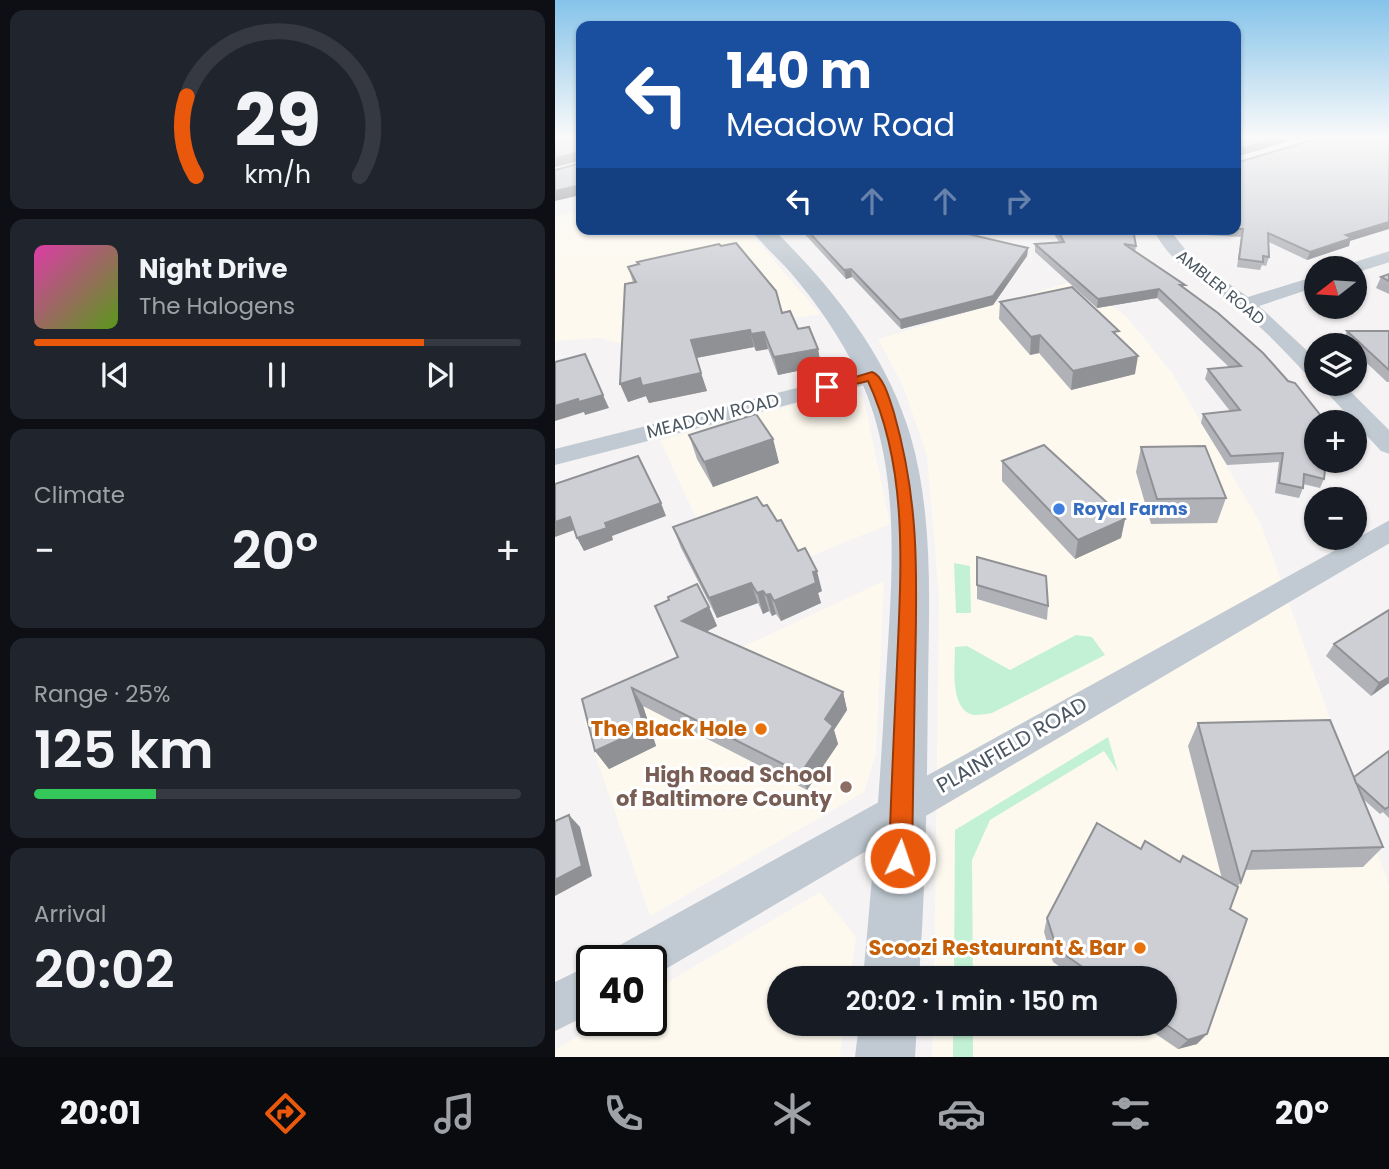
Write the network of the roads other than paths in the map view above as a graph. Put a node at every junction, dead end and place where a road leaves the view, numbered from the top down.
1 (767, 235) edge
2 (1164, 235) edge
3 (1389, 256) edge
4 (1367, 264) edge
5 (1304, 285) edge
6 (1246, 304) junction
7 (1304, 360) edge
8 (872, 376) junction
9 (1341, 396) edge
10 (1389, 446) edge
11 (555, 457) edge
12 (1389, 530) edge
13 (903, 807) junction
14 (664, 945) edge
15 (892, 966) edge
16 (576, 996) edge
17 (555, 1008) edge
18 (887, 1036) edge
19 (885, 1057) edge

1 - 8 street
2 - 6 street, AMBLER ROAD
3 - 4 street
5 - 6 street
6 - 7 street, AMBLER ROAD
8 - 11 street, MEADOW ROAD
8 - 13 street
9 - 10 street
12 - 13 street, PLAINFIELD ROAD
13 - 14 street, PLAINFIELD ROAD
13 - 15 street
16 - 17 street
18 - 19 street

